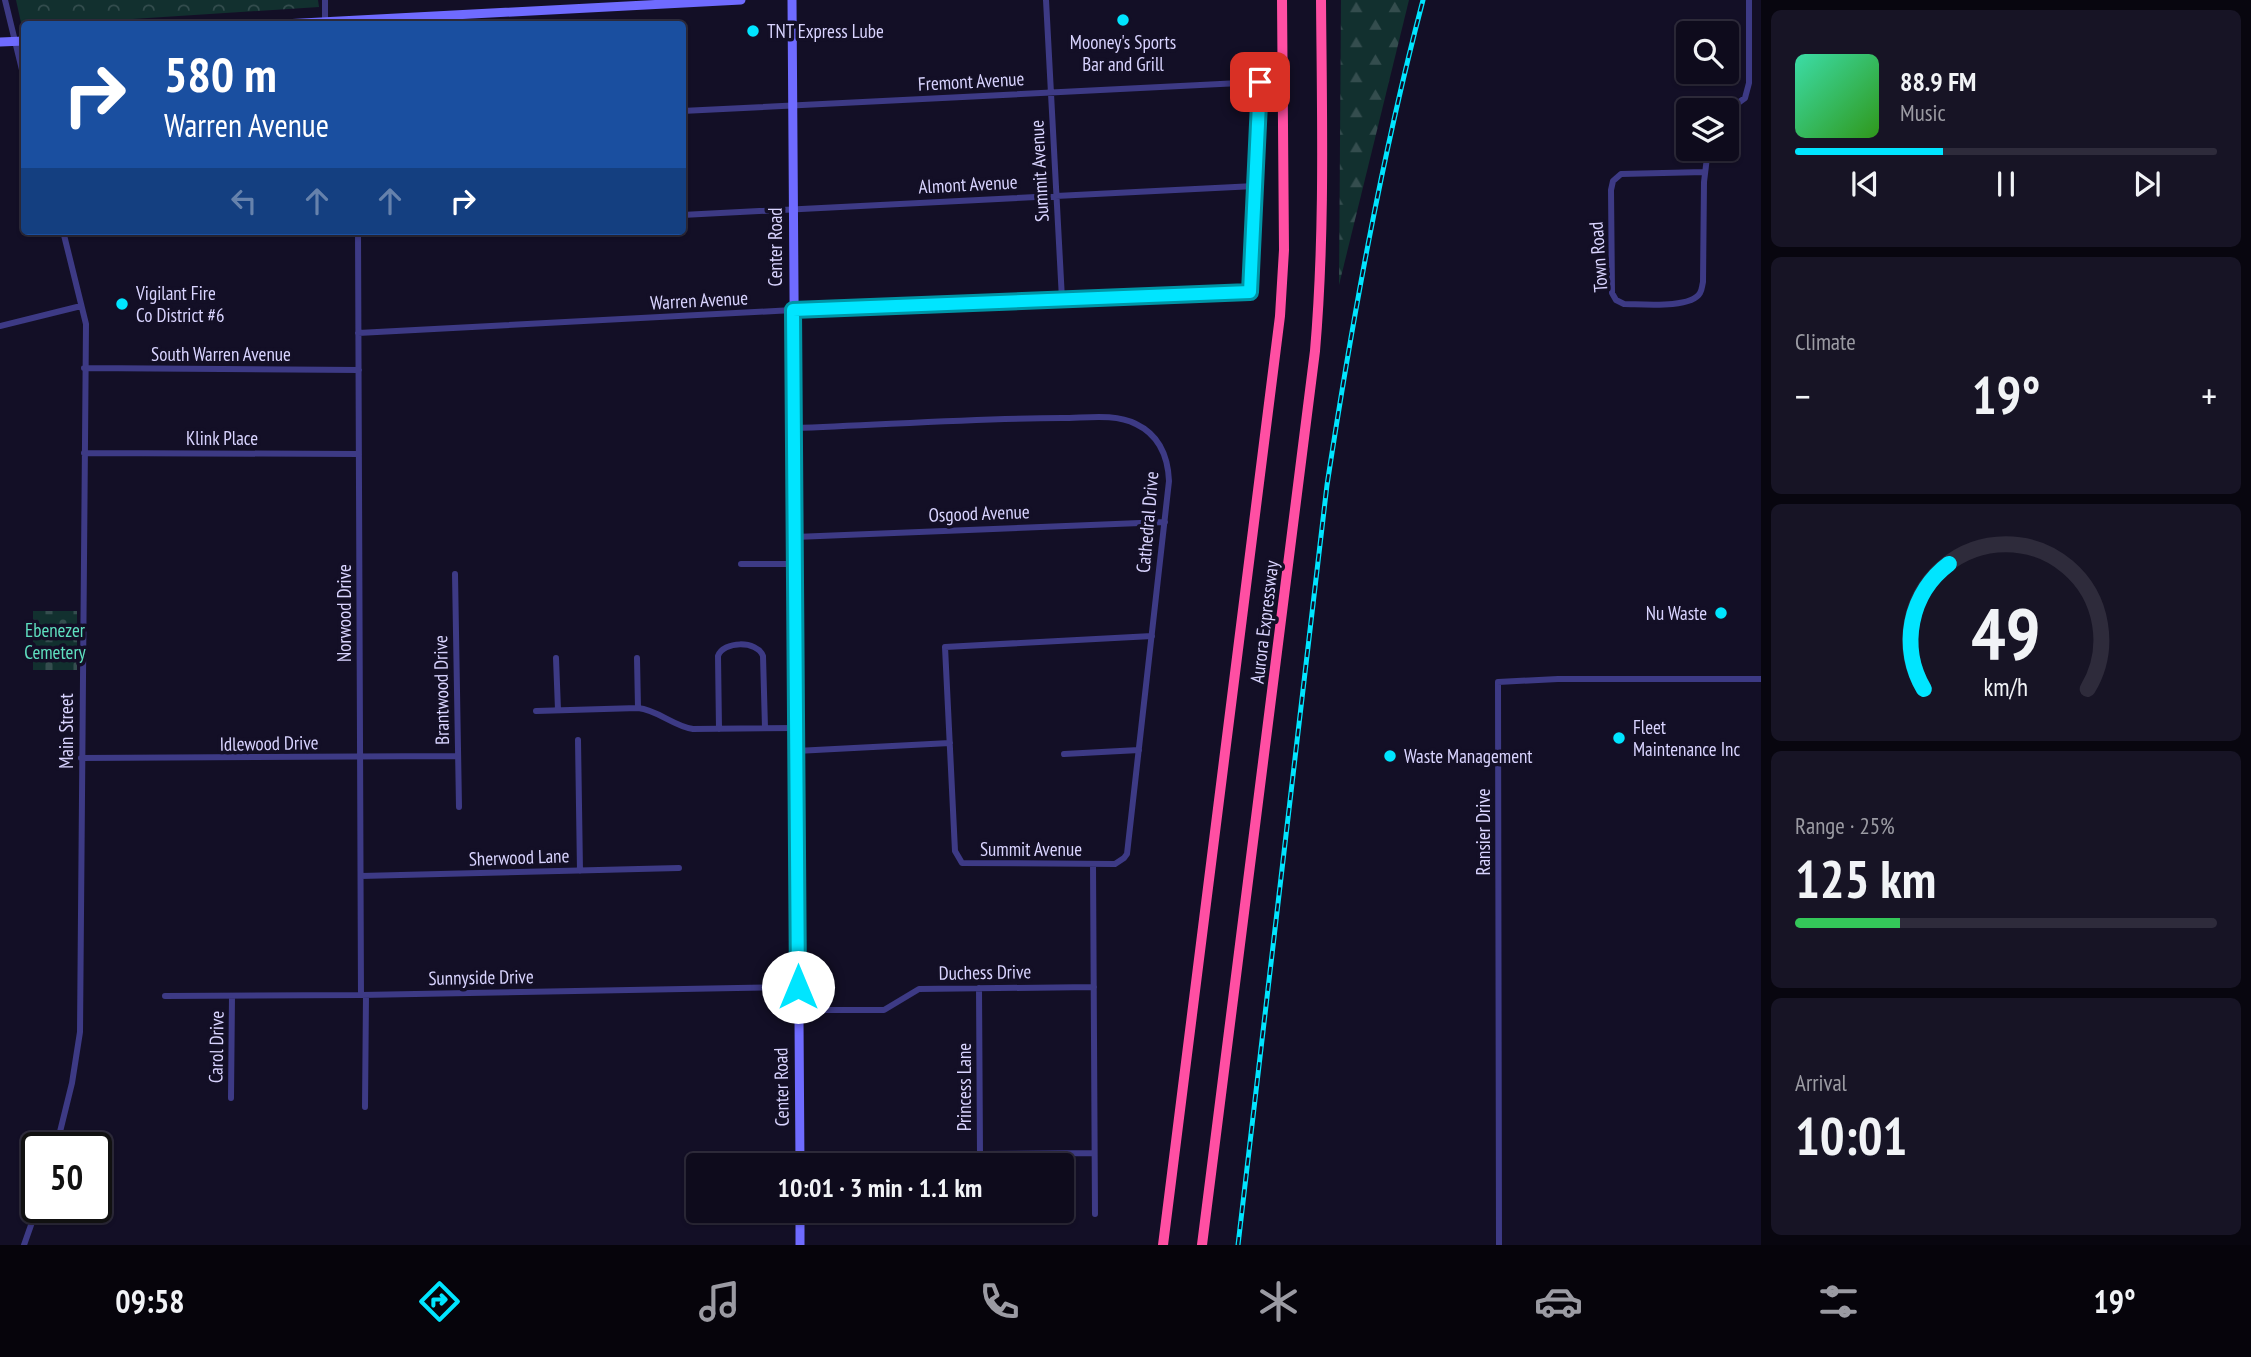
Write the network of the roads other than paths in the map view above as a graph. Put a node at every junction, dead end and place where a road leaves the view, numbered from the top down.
1 (5, 0) edge
2 (325, 0) edge
3 (536, 0) edge
4 (741, 0) edge
5 (792, 0) edge
6 (1046, 0) edge
7 (1282, 0) edge
8 (1321, 0) edge
9 (1749, 0) edge
10 (536, 11) junction
11 (325, 21) edge
12 (373, 21) edge
13 (20, 41) edge
14 (0, 42) edge
15 (1050, 93) junction
16 (1739, 103) edge
17 (793, 105) junction
18 (686, 111) edge
19 (1706, 161) edge
20 (1705, 172) junction
21 (1255, 186) junction
22 (1056, 195) junction
23 (793, 210) junction
24 (686, 215) edge
25 (64, 235) edge
26 (358, 235) edge
27 (1062, 299) junction
28 (81, 306) junction
29 (793, 310) junction
30 (0, 326) edge
31 (358, 333) junction
32 (84, 368) junction
33 (359, 370) junction
34 (794, 428) junction
35 (84, 453) junction
36 (359, 454) junction
37 (1165, 522) junction
38 (795, 537) junction
39 (741, 564) dead end
40 (796, 564) junction
41 (455, 574) dead end
42 (1152, 636) junction
43 (637, 658) dead end
44 (556, 659) dead end
45 (1761, 679) edge
46 (638, 708) junction
47 (558, 710) junction
48 (536, 711) dead end
49 (765, 728) junction
50 (796, 728) junction
51 (719, 729) junction
52 (578, 740) dead end
53 (950, 743) junction
54 (1139, 750) junction
55 (796, 751) junction
56 (1064, 754) dead end
57 (457, 756) junction
58 (81, 758) junction
59 (361, 758) junction
60 (459, 807) dead end
61 (1093, 864) junction
62 (678, 868) dead end
63 (580, 871) junction
64 (361, 876) junction
65 (798, 987) junction
66 (1094, 987) junction
67 (979, 988) junction
68 (364, 995) junction
69 (165, 996) dead end
70 (232, 996) junction
71 (798, 1010) junction
72 (231, 1098) dead end
73 (365, 1107) dead end
74 (60, 1132) edge
75 (800, 1153) edge
76 (1094, 1153) junction
77 (1095, 1214) dead end
78 (32, 1223) edge
79 (800, 1223) edge
80 (24, 1245) edge
81 (800, 1245) edge
82 (1163, 1245) edge
83 (1202, 1245) edge
84 (1499, 1245) edge

1 - 13 street
2 - 11 street
3 - 10 street
4 - 10 main road
5 - 17 main road, Center Road
6 - 15 street, Summit Avenue
7 - 82 highway, Aurora Expressway
8 - 83 highway, Aurora Expressway
9 - 16 street
10 - 12 main road
13 - 14 main road
15 - 17 street, Fremont Avenue
15 - 21 street, Fremont Avenue
15 - 22 street, Summit Avenue
17 - 18 street, Fremont Avenue
17 - 23 main road, Center Road
19 - 20 street, Town Road
20 - 20 street, Town Road
21 - 22 street, Almont Avenue
21 - 27 street, Warren Avenue
22 - 23 street, Almont Avenue
22 - 27 street, Summit Avenue
23 - 24 street, Almont Avenue
23 - 29 main road, Center Road
25 - 28 street, Main Street
26 - 31 street, Norwood Drive
27 - 29 street, Warren Avenue
28 - 30 street
28 - 32 street, Main Street
29 - 31 street, Warren Avenue
29 - 34 main road, Center Road
31 - 33 street, Norwood Drive
32 - 33 street, South Warren Avenue
32 - 35 street, Main Street
33 - 36 street, Norwood Drive
34 - 37 street, Cathedral Drive
34 - 38 main road, Center Road
35 - 36 street, Klink Place
35 - 58 street, Main Street
36 - 59 street, Norwood Drive
37 - 38 street, Osgood Avenue
37 - 42 street, Cathedral Drive
38 - 40 main road, Center Road
39 - 40 street
40 - 50 main road, Center Road
41 - 57 street, Brantwood Drive
42 - 53 street, Summit Avenue
42 - 54 street, Cathedral Drive
43 - 46 street
44 - 47 street
45 - 84 street, Ransier Drive
46 - 47 street
46 - 51 street
47 - 48 street
49 - 50 street
49 - 51 street
49 - 51 street
50 - 55 main road, Center Road
52 - 63 street
53 - 55 street
53 - 61 street, Summit Avenue
54 - 56 street
54 - 61 street, Cathedral Drive
55 - 65 main road, Center Road
57 - 59 street, Idlewood Drive
57 - 60 street, Brantwood Drive
58 - 59 street, Idlewood Drive
58 - 74 street, Main Street
59 - 64 street, Norwood Drive
61 - 66 street, Summit Avenue
62 - 63 street, Sherwood Lane
63 - 64 street, Sherwood Lane
64 - 68 street, Norwood Drive
65 - 68 street, Sunnyside Drive
65 - 71 main road, Center Road
66 - 67 street, Duchess Drive
66 - 76 street, Summit Avenue
67 - 71 street, Duchess Drive
67 - 76 street, Princess Lane
68 - 70 street, Sunnyside Drive
68 - 73 street, Norwood Drive
69 - 70 street, Sunnyside Drive
70 - 72 street, Carol Drive
71 - 75 main road, Center Road
76 - 77 street, Summit Avenue
78 - 80 street
79 - 81 main road

